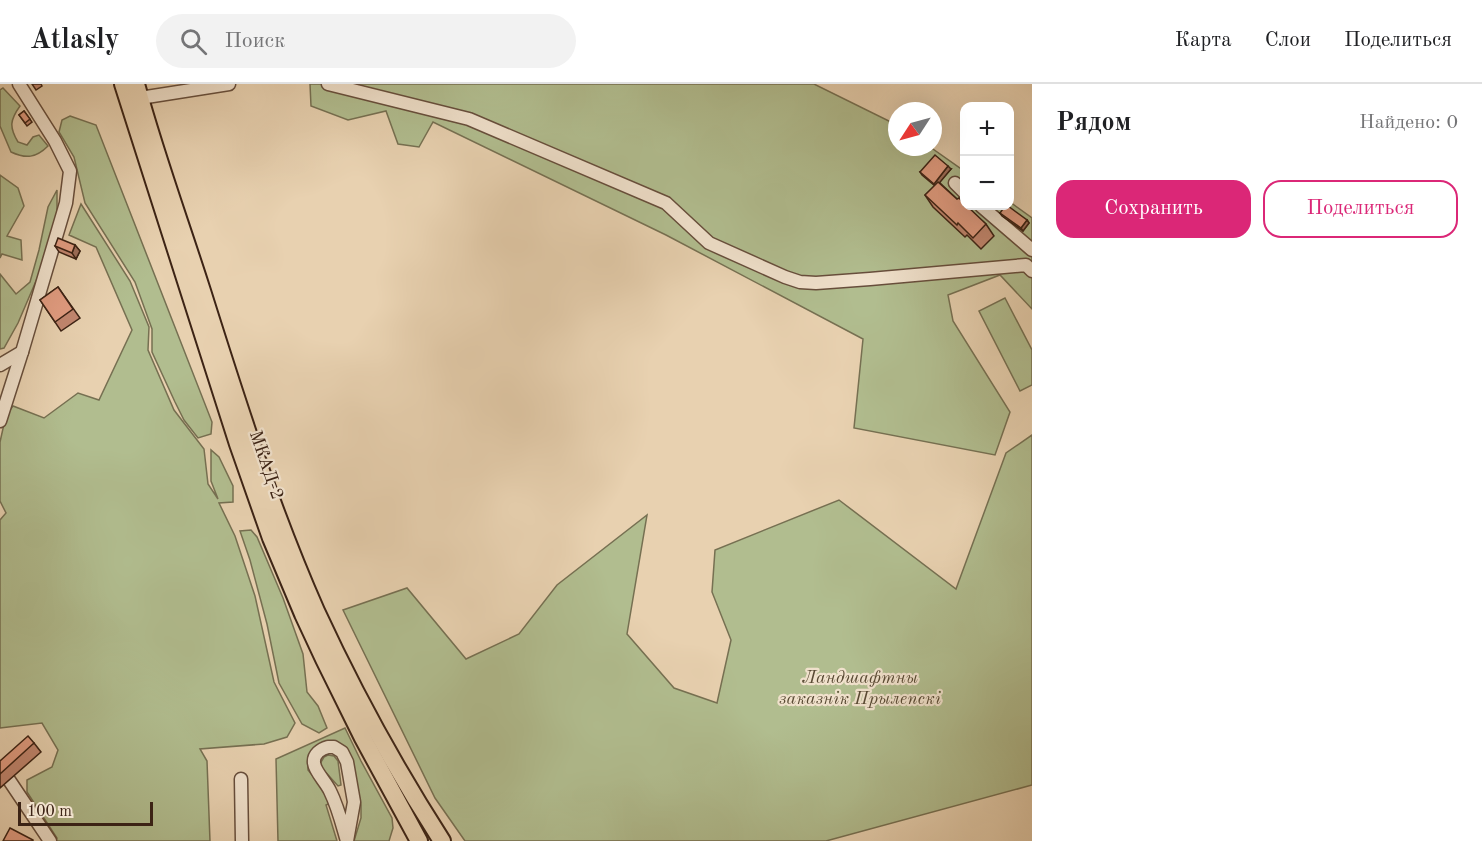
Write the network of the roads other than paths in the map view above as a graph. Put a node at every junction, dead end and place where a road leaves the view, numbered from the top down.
1 (19, 84) edge
2 (123, 84) edge
3 (229, 84) edge
4 (328, 84) edge
5 (138, 91) edge
6 (986, 210) edge
7 (1032, 250) edge
8 (1029, 268) edge
9 (22, 352) junction
10 (0, 365) edge
11 (0, 421) edge
12 (241, 779) dead end
13 (9, 780) dead end
14 (425, 840) edge
15 (50, 841) edge
16 (242, 841) edge
17 (347, 841) edge

1 - 9 street
2 - 14 highway, МКАД-2
3 - 5 street
4 - 8 street
5 - 14 highway
6 - 7 street
7 - 8 street
9 - 10 street
9 - 11 street
12 - 16 street
13 - 15 street
17 - 17 street

